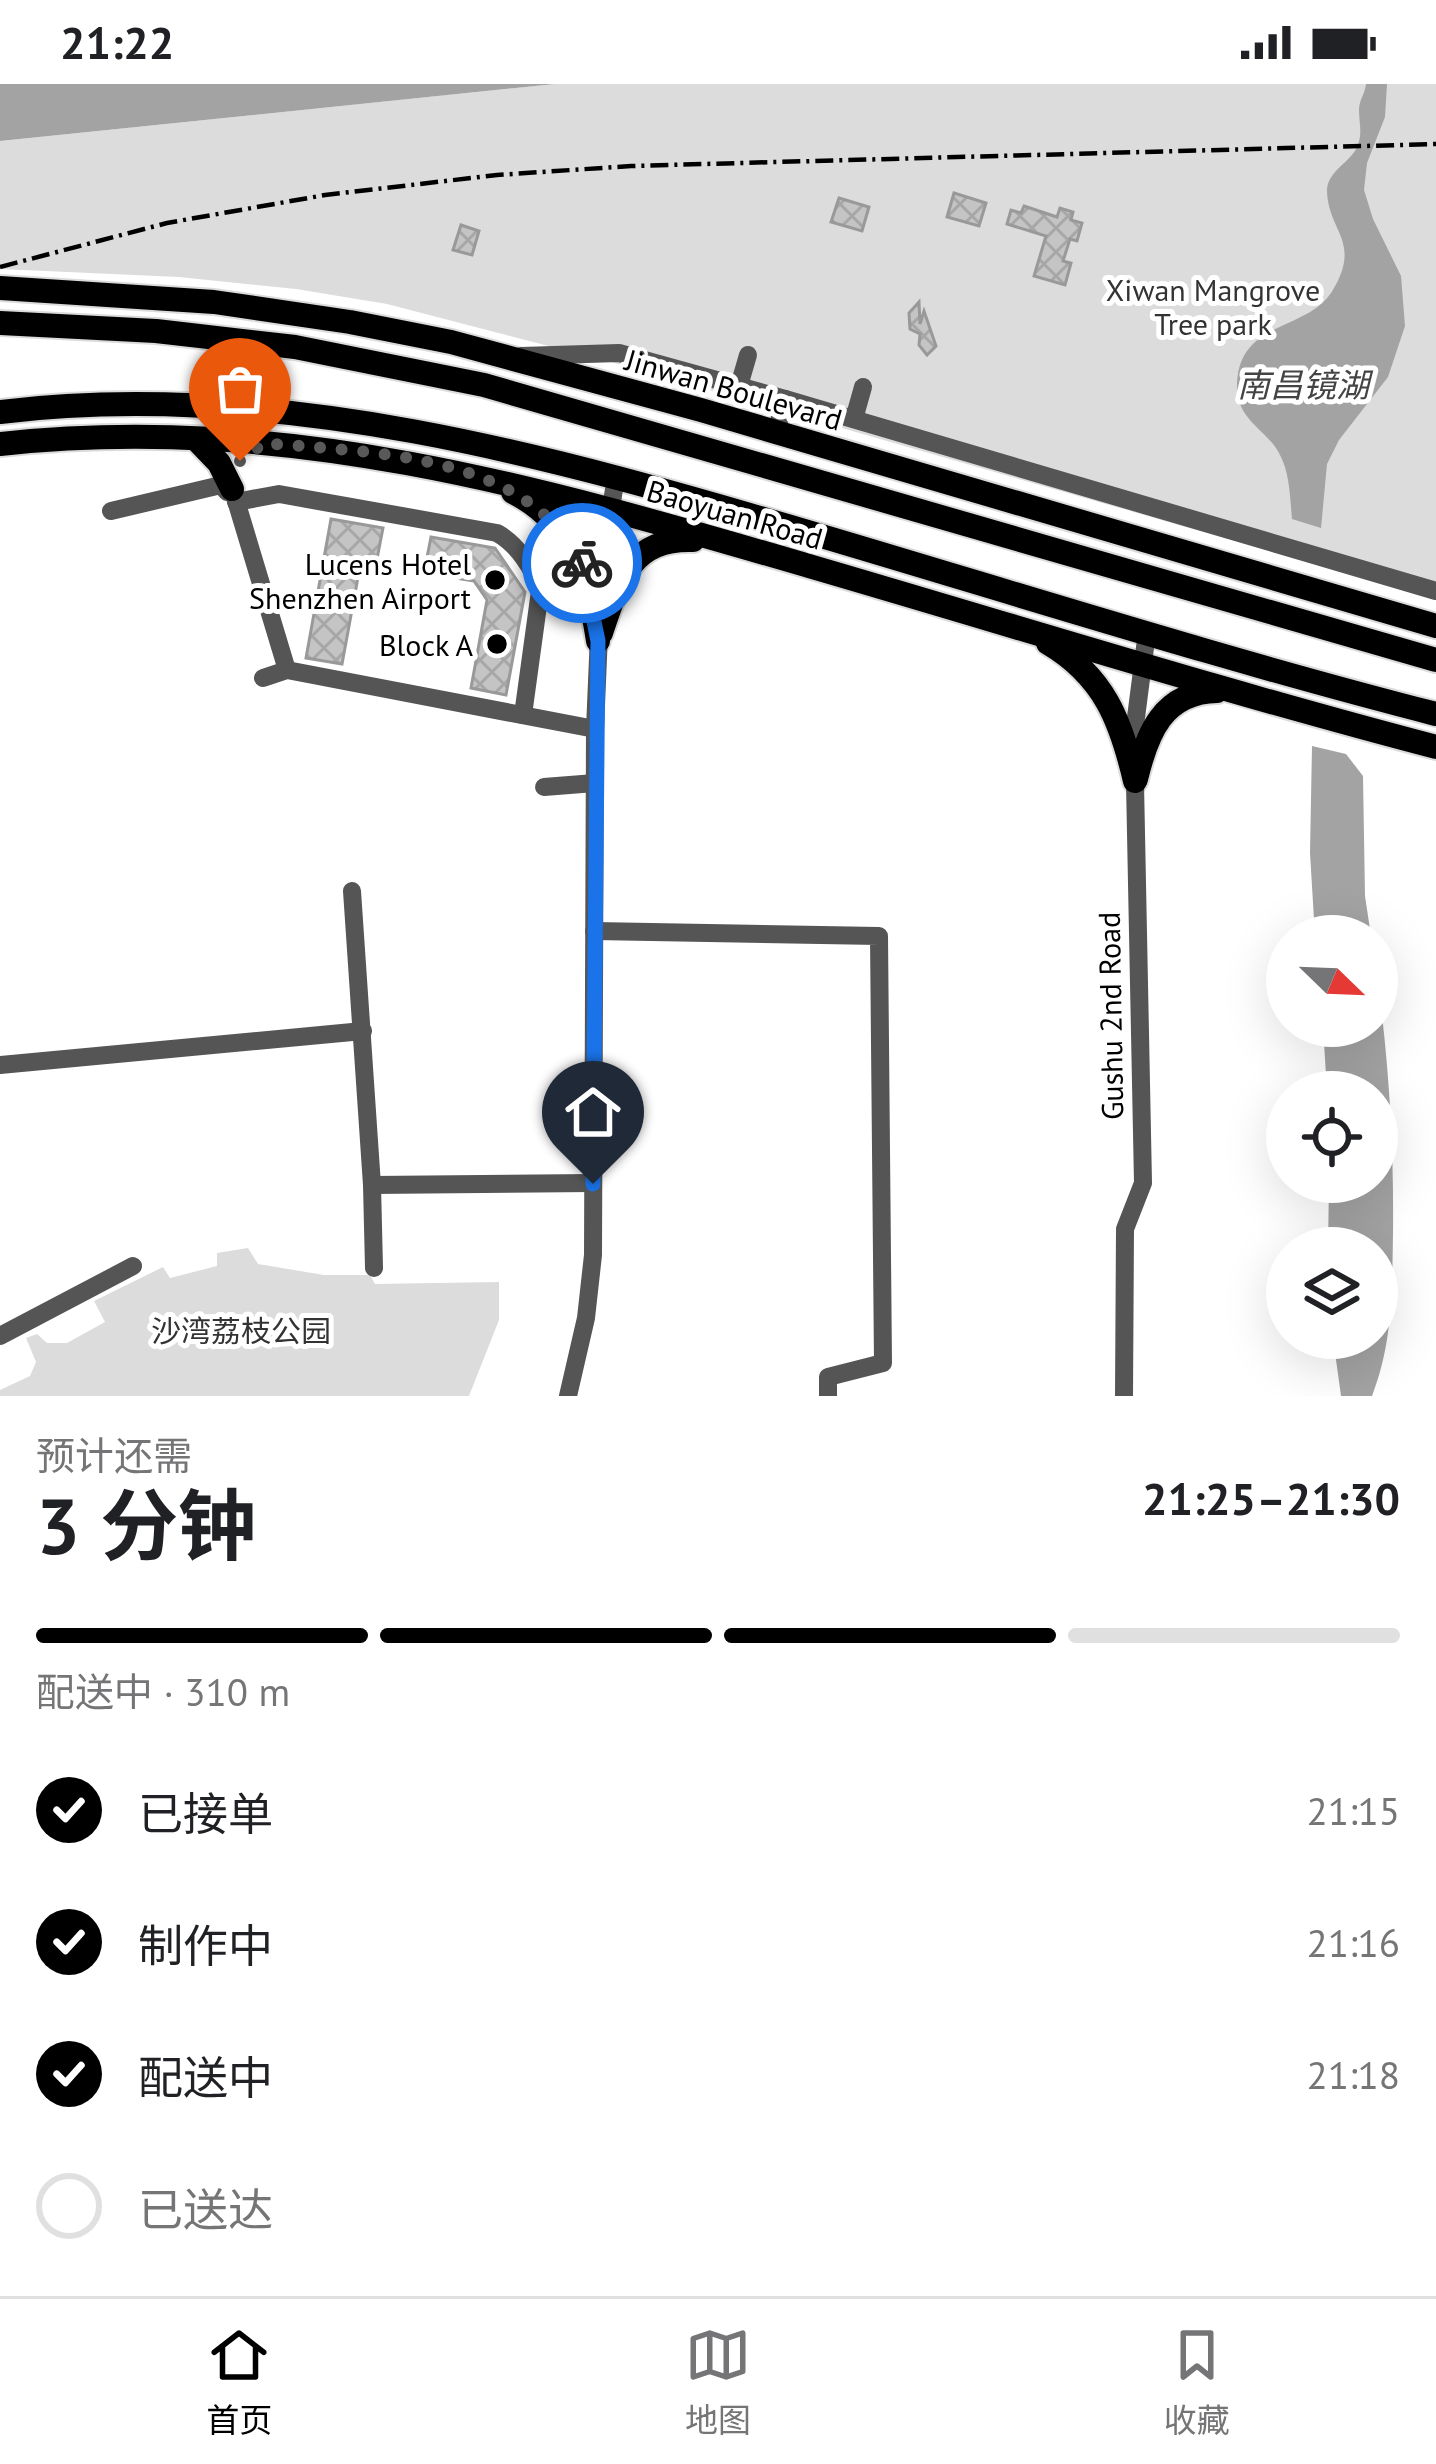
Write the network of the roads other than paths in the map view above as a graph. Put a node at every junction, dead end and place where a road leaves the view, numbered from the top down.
1 (0, 288) edge
2 (0, 323) edge
3 (510, 356) junction
4 (748, 356) dead end
5 (739, 386) junction
6 (863, 387) dead end
7 (785, 399) junction
8 (0, 412) edge
9 (854, 418) junction
10 (776, 432) junction
11 (196, 439) junction
12 (264, 443) junction
13 (0, 444) edge
14 (467, 472) junction
15 (616, 477) junction
16 (232, 497) junction
17 (609, 509) junction
18 (111, 511) dead end
19 (725, 542) junction
20 (1436, 591) edge
21 (1431, 623) edge
22 (1014, 626) junction
23 (1147, 632) junction
24 (598, 641) junction
25 (1436, 660) edge
26 (1142, 663) junction
27 (287, 670) junction
28 (263, 678) dead end
29 (1246, 693) junction
30 (1436, 714) edge
31 (523, 715) junction
32 (595, 729) junction
33 (1436, 747) edge
34 (1135, 781) junction
35 (595, 783) junction
36 (544, 787) dead end
37 (352, 891) dead end
38 (593, 931) junction
39 (363, 1031) junction
40 (0, 1065) edge
41 (593, 1184) junction
42 (372, 1185) junction
43 (133, 1266) dead end
44 (374, 1268) dead end
45 (0, 1336) edge
46 (568, 1396) edge
47 (828, 1396) edge
48 (1124, 1396) edge

1 - 3 main road, Jinwan Boulevard
2 - 25 main road
3 - 5 street
3 - 10 main road, Jinwan Boulevard
4 - 5 street
5 - 7 street
6 - 9 street
7 - 9 street
7 - 10 street
8 - 15 main road, Baoyuan Road
9 - 20 street
10 - 21 main road, Jinwan Boulevard
11 - 12 main road, Baoyuan Road
11 - 13 main road, Baoyuan Road
11 - 16 main road
12 - 14 main road, Baoyuan Road
12 - 16 main road
14 - 17 main road, Baoyuan Road
14 - 24 main road
15 - 17 street
15 - 23 main road, Baoyuan Road
16 - 18 street
16 - 27 street
16 - 31 street
17 - 19 main road, Baoyuan Road
17 - 24 street
19 - 22 main road, Baoyuan Road
19 - 24 main road
22 - 26 main road, Baoyuan Road
22 - 34 main road
23 - 26 street, Gushu 2nd Road
23 - 30 main road, Baoyuan Road
24 - 32 street
26 - 29 main road, Baoyuan Road
26 - 34 street, Gushu 2nd Road
27 - 28 street
27 - 31 street
29 - 33 main road, Baoyuan Road
29 - 34 main road
31 - 32 street
32 - 35 street
34 - 48 street, Gushu 2nd Road
35 - 36 street
35 - 38 street
37 - 39 street
38 - 41 street
38 - 47 street
39 - 40 street
39 - 42 street
41 - 42 street
41 - 46 street
42 - 44 street
43 - 45 street

